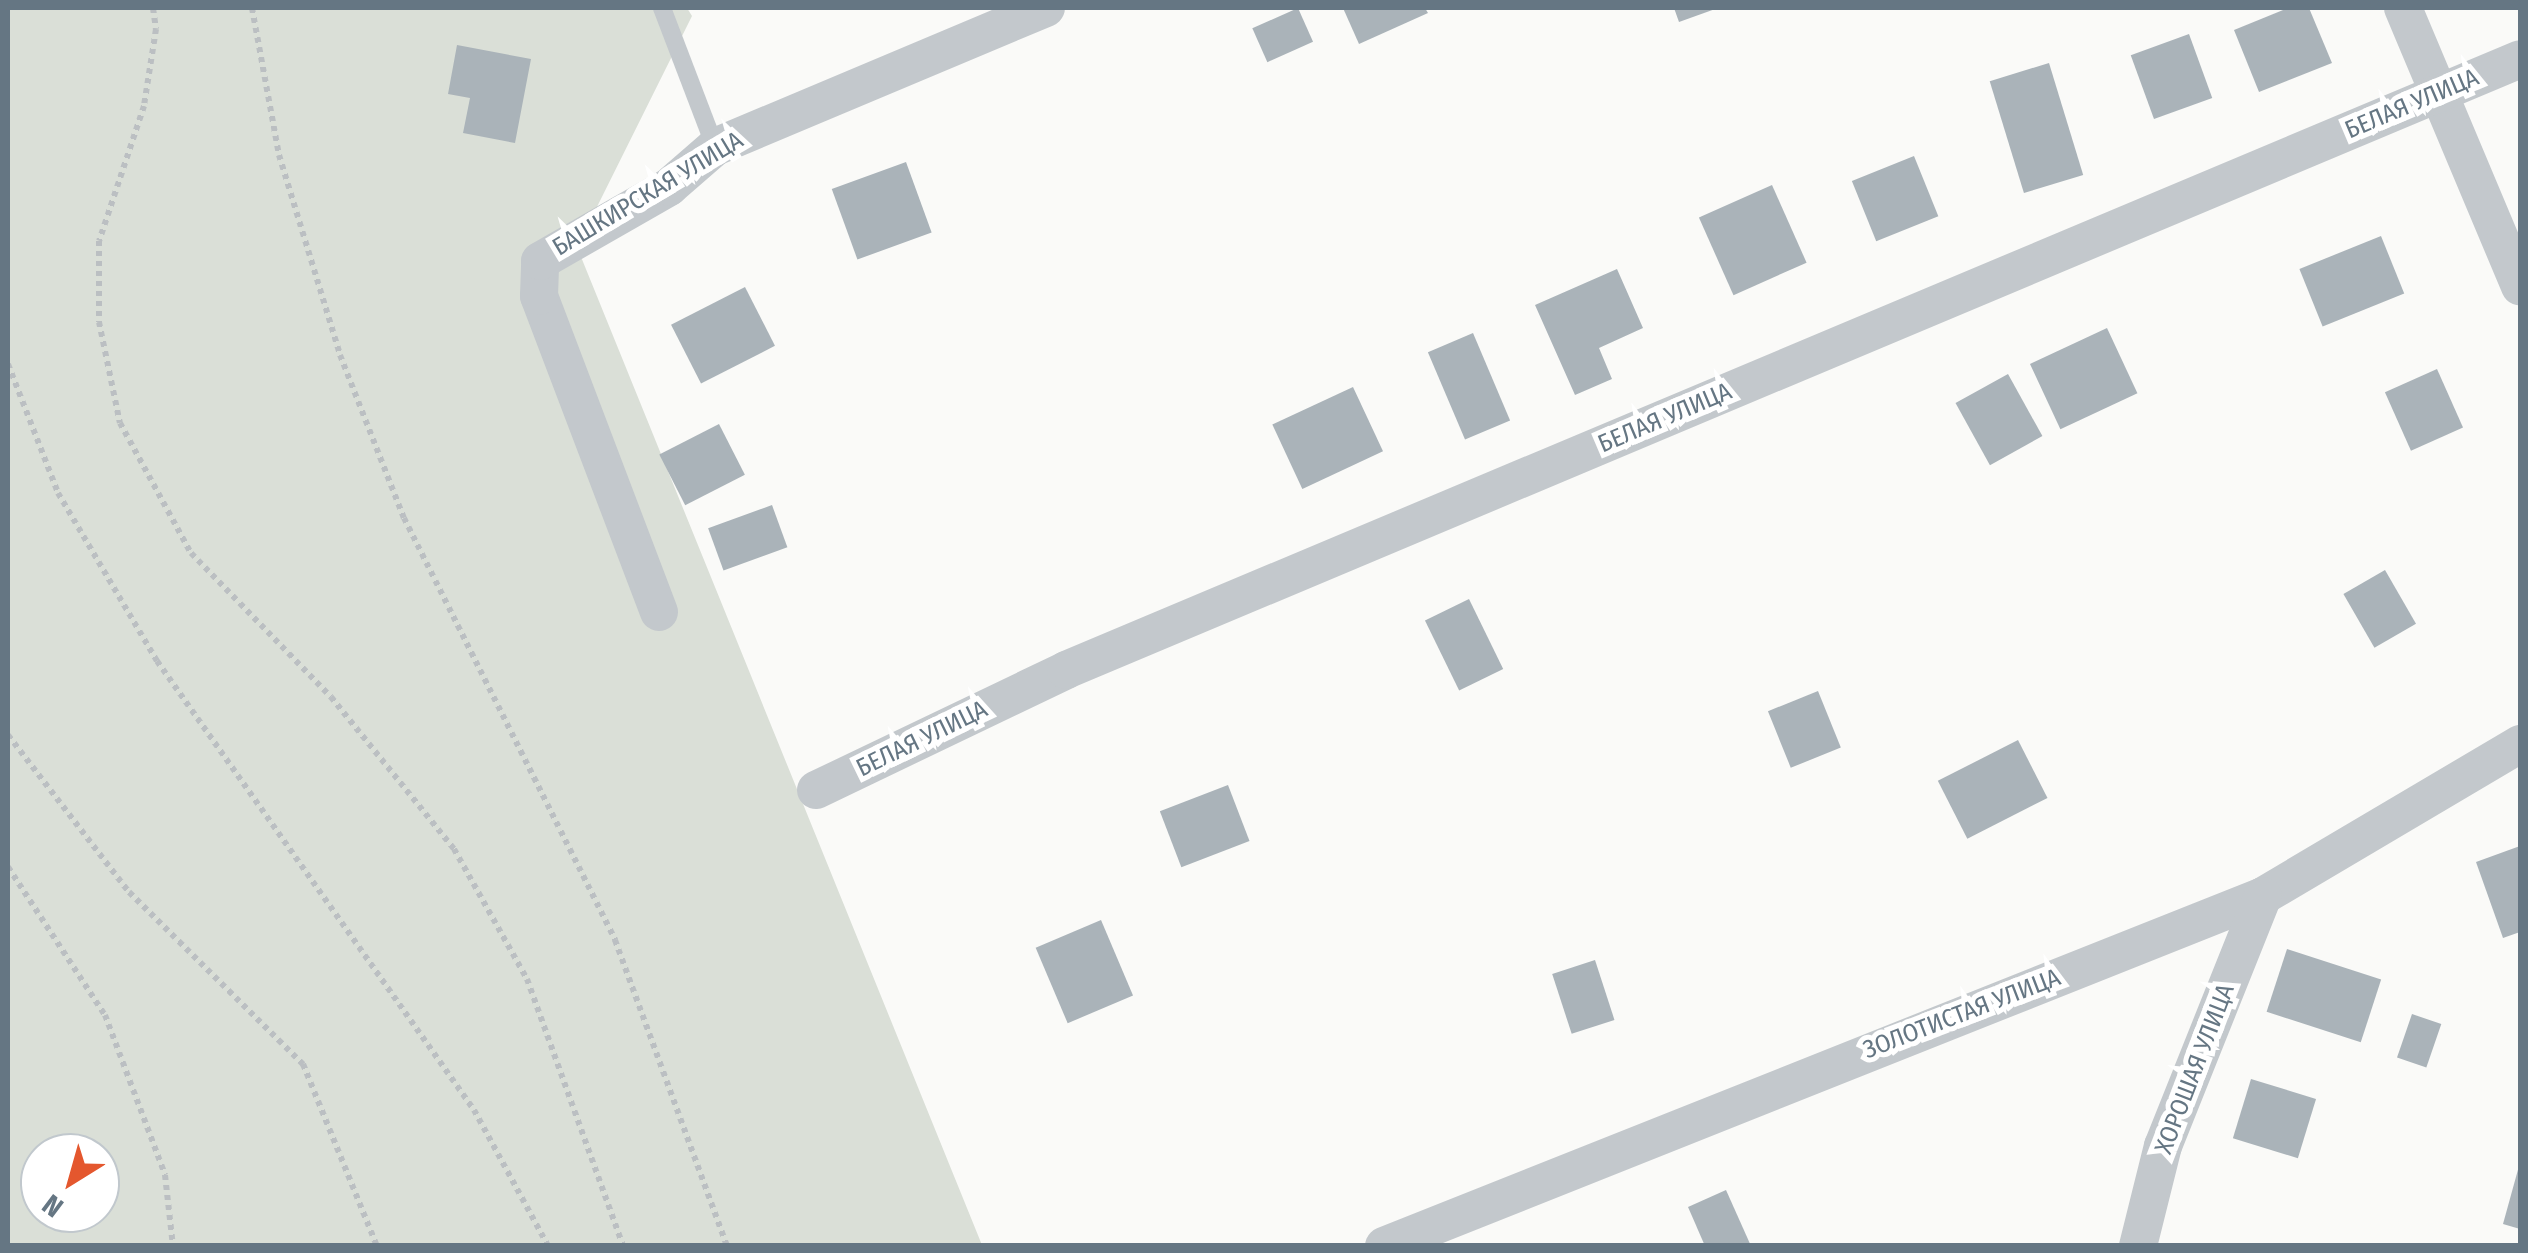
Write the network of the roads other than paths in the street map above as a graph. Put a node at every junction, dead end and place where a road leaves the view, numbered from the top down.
1 (662, 8) edge
2 (1046, 8) edge
3 (2403, 8) edge
4 (2520, 59) edge
5 (2440, 92) junction
6 (716, 147) junction
7 (2520, 286) edge
8 (659, 612) dead end
9 (2520, 744) edge
10 (816, 790) dead end
11 (2263, 896) junction
12 (1384, 1246) edge
13 (2138, 1246) edge

1 - 6 lane
2 - 6 street, БАШКИРСКАЯ УЛИЦА
3 - 5 street
4 - 5 street, БЕЛАЯ УЛИЦА
5 - 7 street
5 - 10 street, БЕЛАЯ УЛИЦА
6 - 8 street, БАШКИРСКАЯ УЛИЦА
9 - 11 street, ЗОЛОТИСТАЯ УЛИЦА
11 - 12 street, ЗОЛОТИСТАЯ УЛИЦА
11 - 13 street, ХОРОШАЯ УЛИЦА

